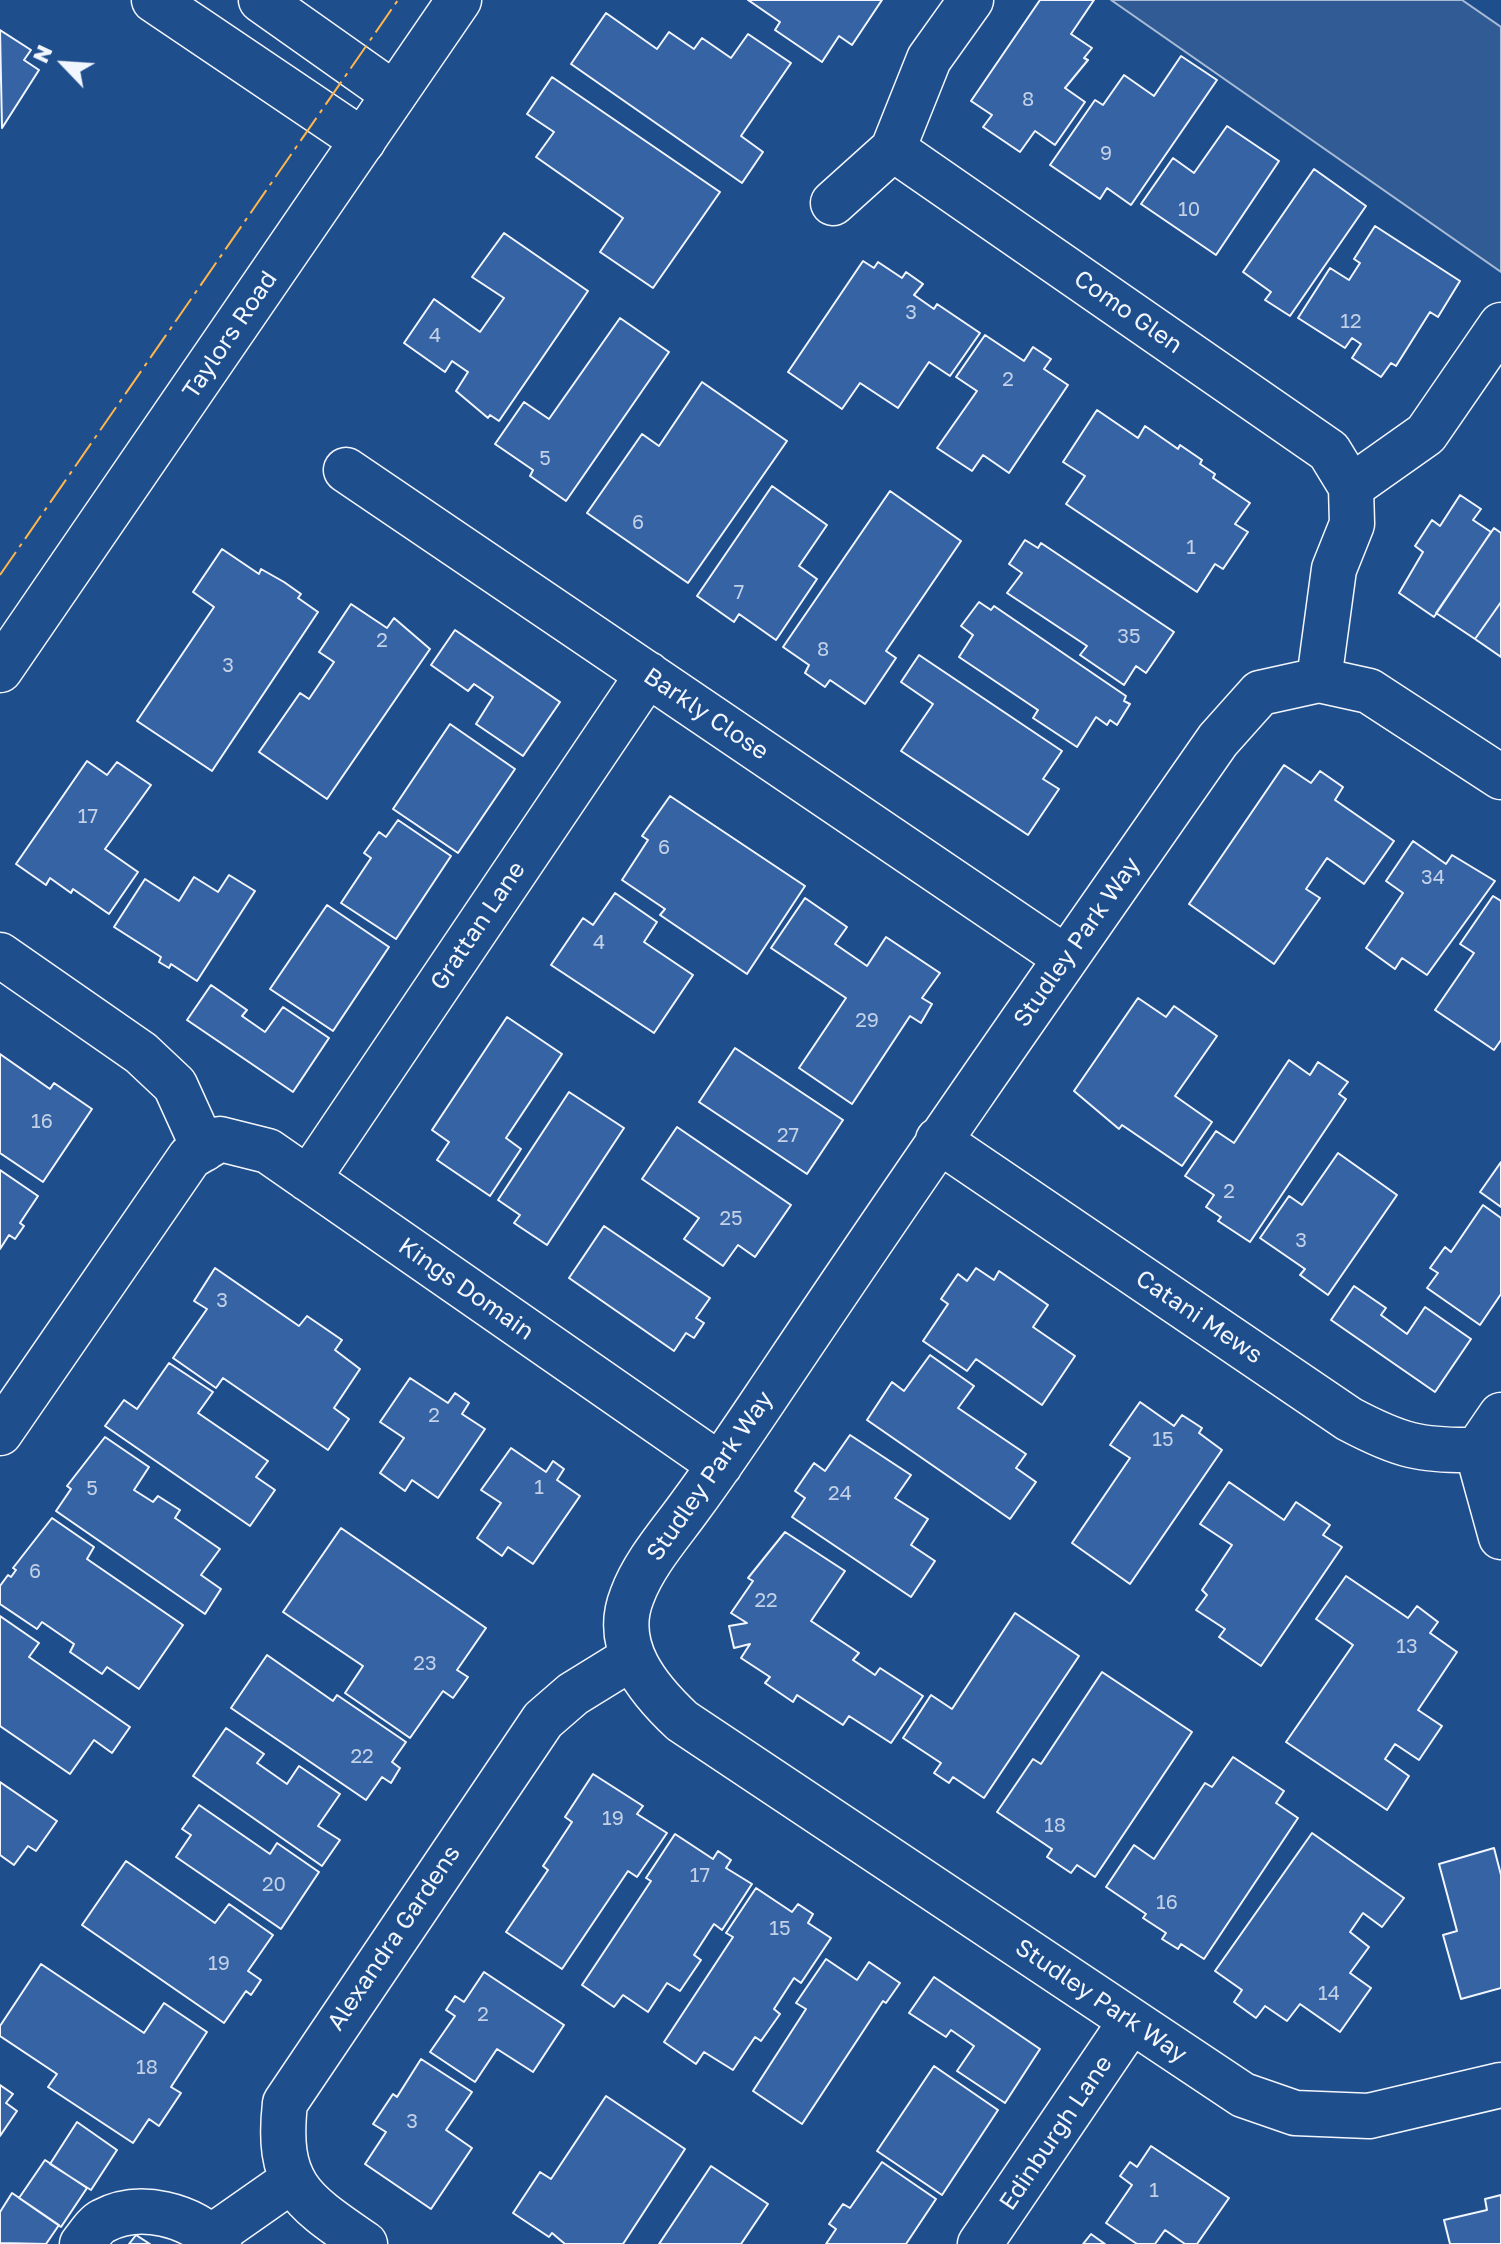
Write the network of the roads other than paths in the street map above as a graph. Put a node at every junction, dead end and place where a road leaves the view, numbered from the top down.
1 (154, 0) edge
2 (261, 0) edge
3 (459, 0) edge
4 (971, 0) edge
5 (394, 94) junction
6 (363, 141) junction
7 (893, 149) junction
8 (833, 203) dead end
9 (1501, 325) edge
10 (346, 470) dead end
11 (1351, 487) junction
12 (0, 670) edge
13 (648, 674) junction
14 (1319, 680) junction
15 (1501, 777) edge
16 (0, 955) edge
17 (1066, 958) junction
18 (938, 1140) junction
19 (204, 1149) junction
20 (308, 1179) junction
21 (1501, 1415) edge
22 (0, 1433) edge
23 (1477, 1450) junction
24 (720, 1465) junction
25 (1501, 1537) edge
26 (633, 1657) junction
27 (1131, 2021) junction
28 (1501, 2085) edge
29 (291, 2181) junction
30 (215, 2240) edge
31 (82, 2244) edge
32 (365, 2244) edge
33 (980, 2244) edge

1 - 6 street
2 - 5 street
3 - 5 street, Taylors Road
4 - 7 street
5 - 6 street, Taylors Road
6 - 12 street, Taylors Road
7 - 8 street
7 - 11 street, Como Glen
9 - 11 street
10 - 13 street, Barkly Close
11 - 14 street
13 - 17 street, Barkly Close
13 - 20 street, Grattan Lane
14 - 15 street, Studley Park Way
14 - 17 street, Studley Park Way
16 - 19 street
17 - 18 street, Studley Park Way
18 - 23 street, Catani Mews
18 - 24 street, Studley Park Way
19 - 20 street, Kings Domain
19 - 22 street
20 - 24 street, Kings Domain
21 - 23 street
23 - 25 street
24 - 26 street, Studley Park Way
26 - 27 street, Studley Park Way
26 - 29 street, Alexandra Gardens
27 - 28 street, Studley Park Way
27 - 33 street, Edinburgh Lane
29 - 30 street
29 - 32 street, Alexandra Gardens
30 - 31 street

